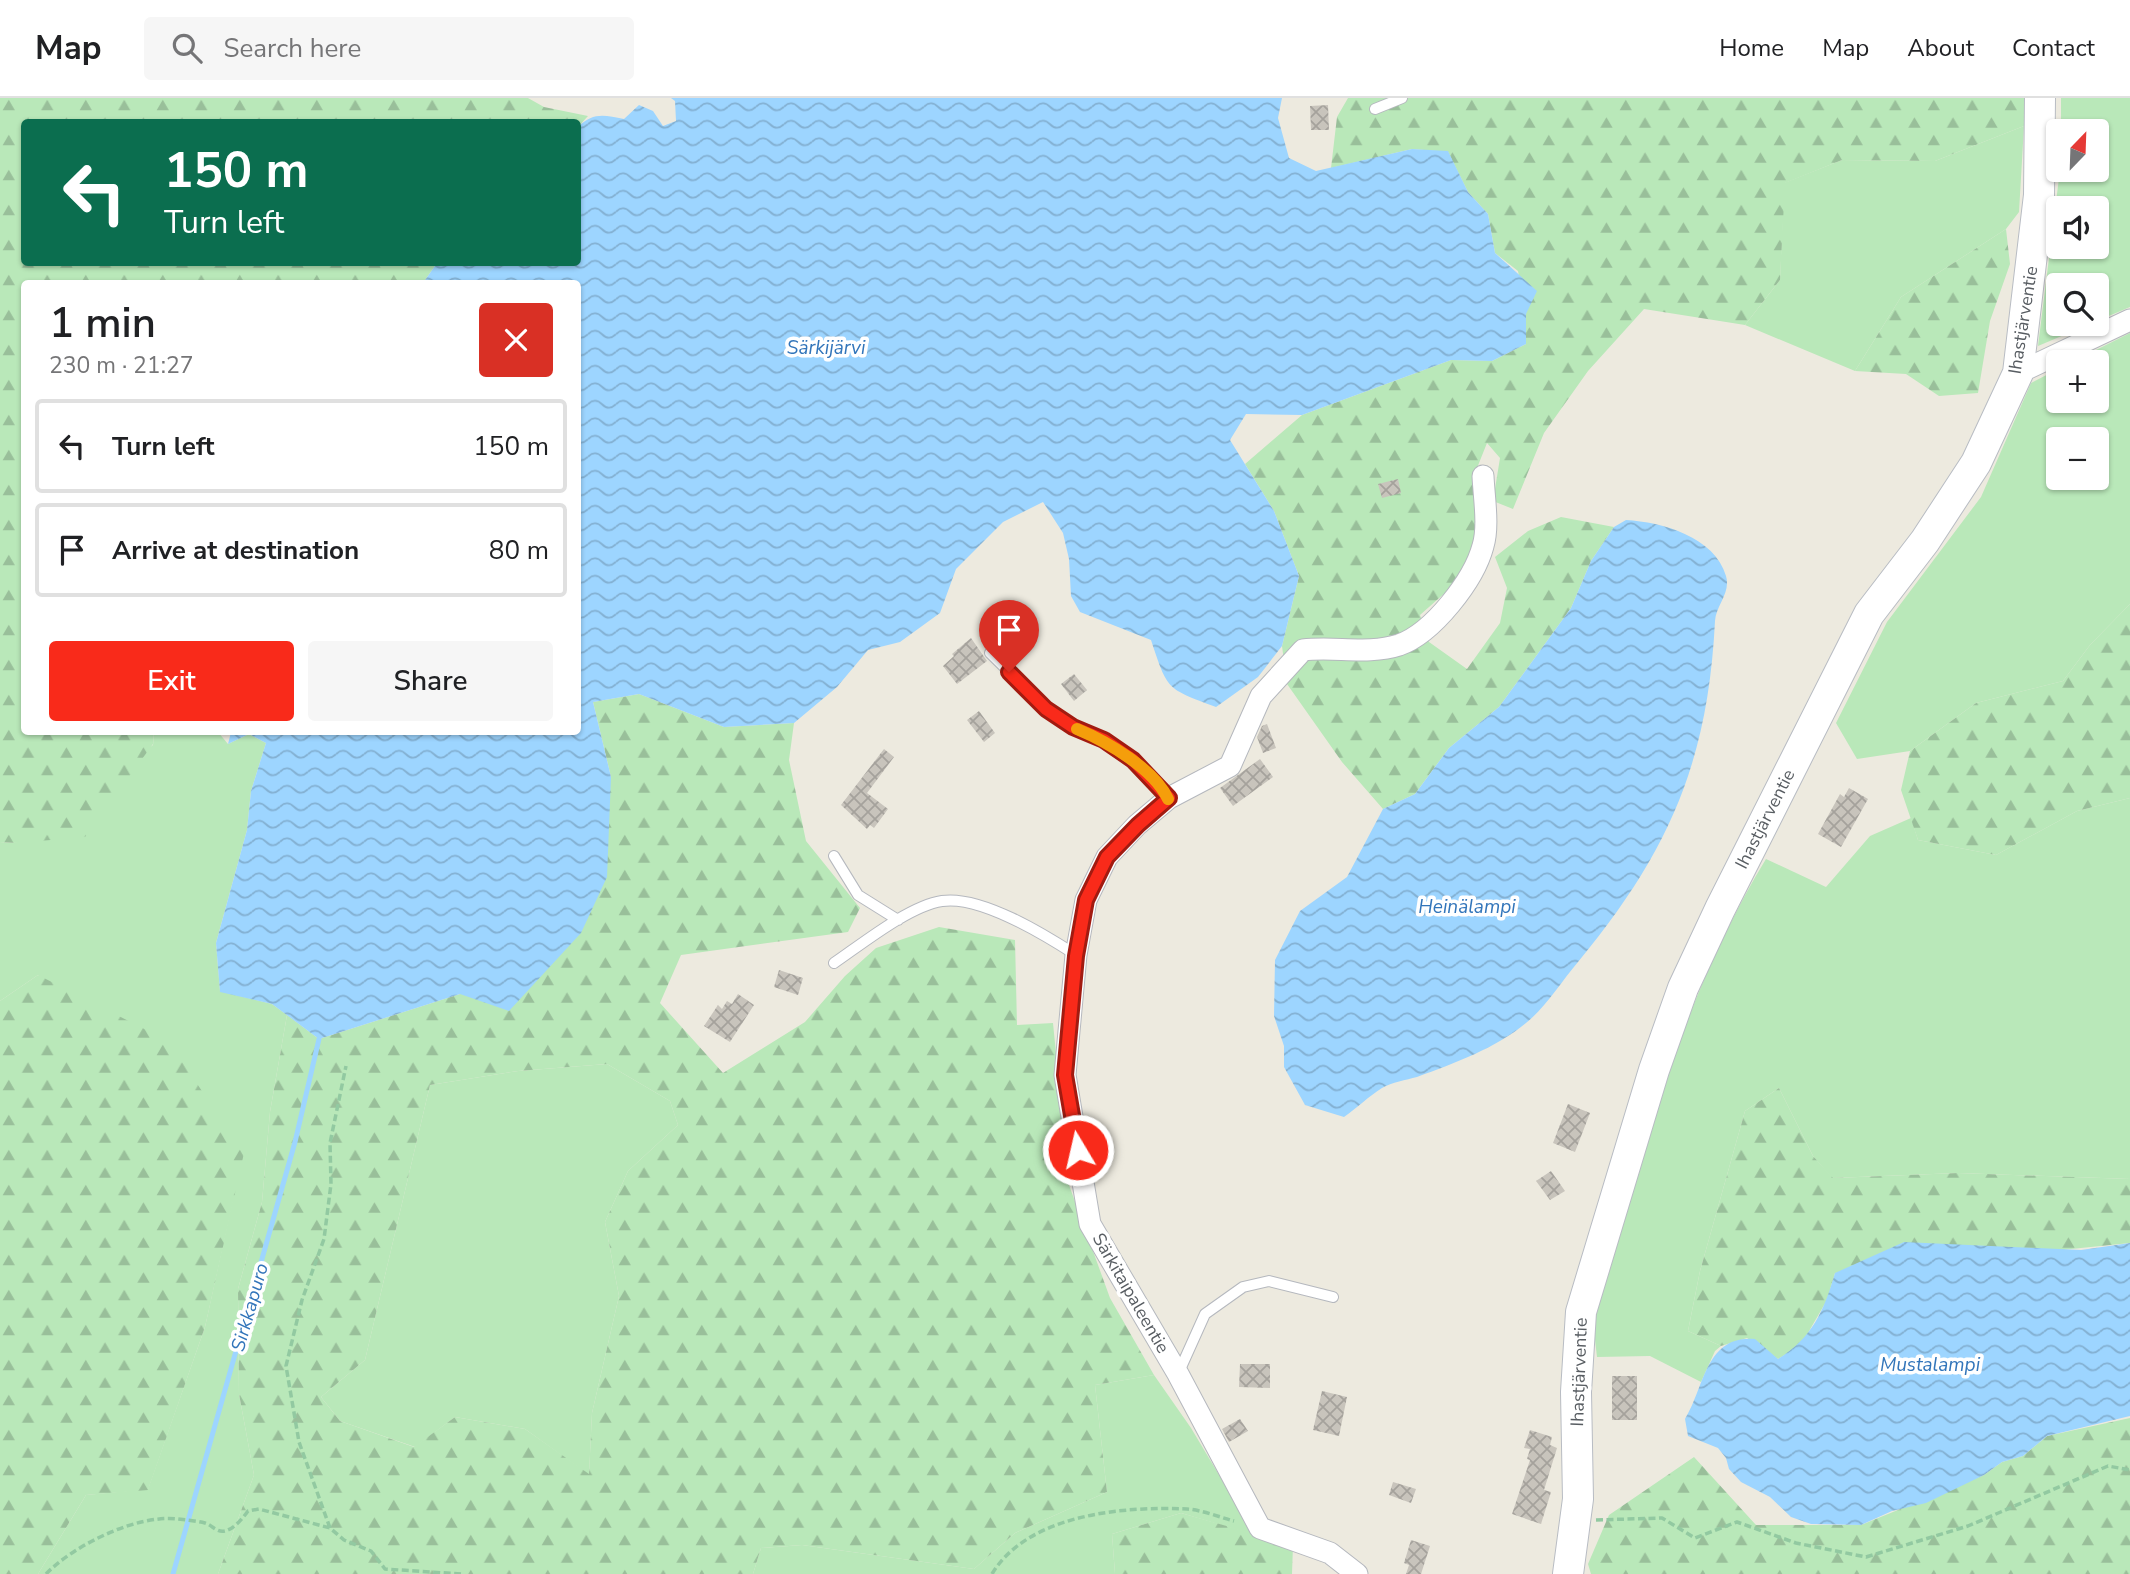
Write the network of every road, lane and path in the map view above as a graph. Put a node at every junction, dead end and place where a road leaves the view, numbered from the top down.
1 (1402, 98) edge
2 (2039, 98) edge
3 (1375, 109) dead end
4 (2130, 320) edge
5 (2018, 373) junction
6 (1483, 477) dead end
7 (990, 653) dead end
8 (1169, 798) junction
9 (834, 856) dead end
10 (898, 920) junction
11 (1076, 956) junction
12 (834, 963) dead end
13 (346, 1066) dead end
14 (1333, 1297) dead end
15 (1178, 1374) junction
16 (2130, 1470) edge
17 (1575, 1521) junction
18 (330, 1528) junction
19 (1260, 1528) junction
20 (46, 1574) edge
21 (461, 1574) edge
22 (992, 1574) edge
23 (1357, 1574) edge
24 (1567, 1574) edge

1 - 3 lane
2 - 5 street, Ihastjärventie
4 - 5 street
5 - 17 street, Ihastjärventie
6 - 8 street, Särkitaipaleentie
7 - 8 lane
8 - 11 street, Särkitaipaleentie
9 - 10 lane
10 - 11 lane
10 - 12 lane
11 - 15 street, Särkitaipaleentie
13 - 18 path
14 - 15 lane
15 - 19 street, Särkitaipaleentie
16 - 17 path
17 - 24 street, Ihastjärventie
18 - 20 path
18 - 21 path
19 - 22 path
19 - 23 street

